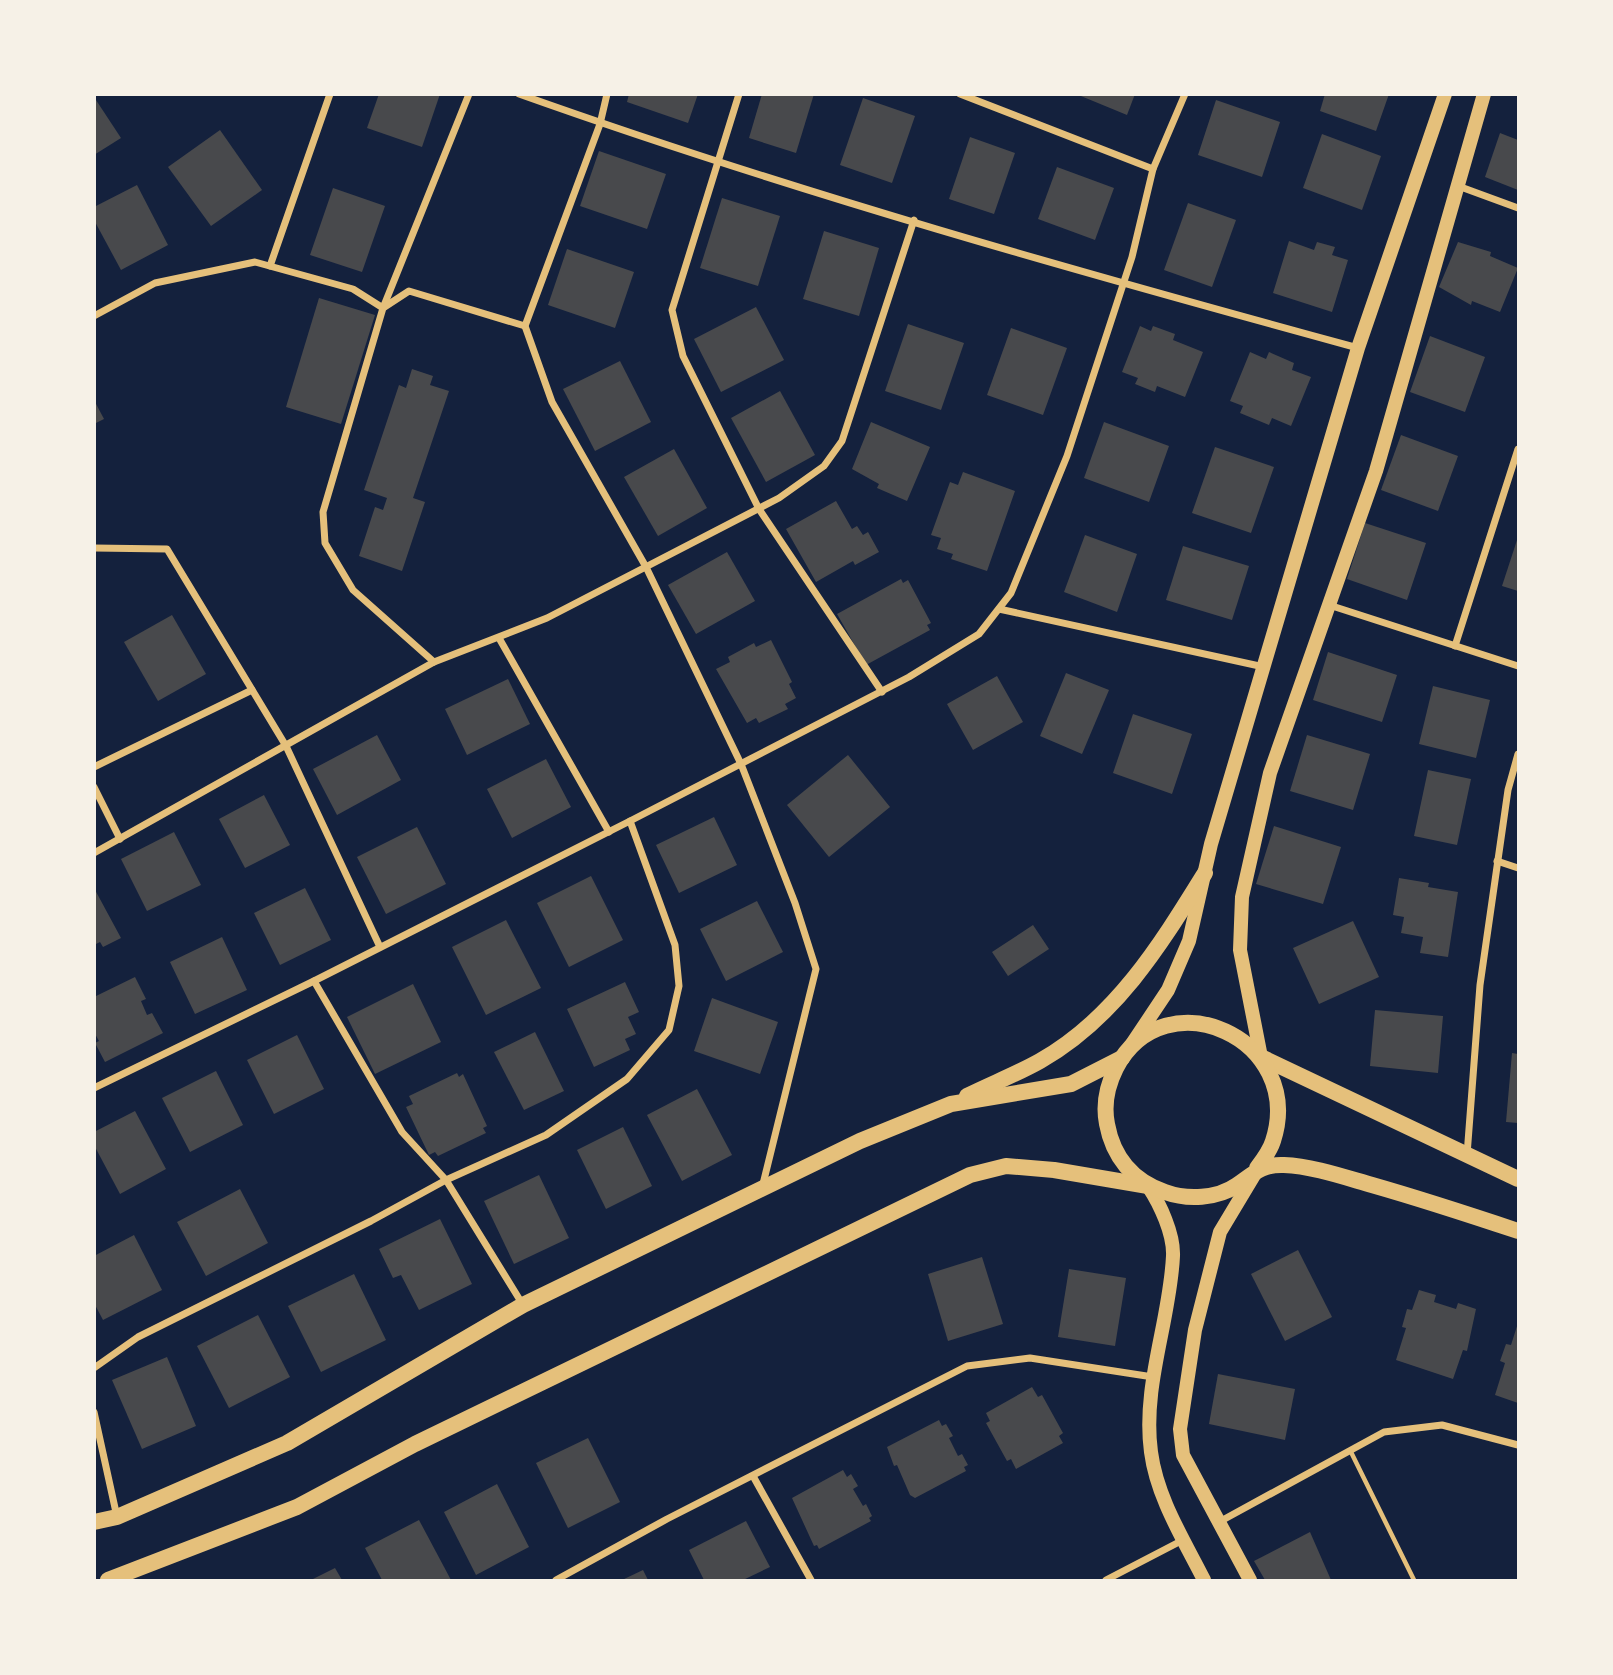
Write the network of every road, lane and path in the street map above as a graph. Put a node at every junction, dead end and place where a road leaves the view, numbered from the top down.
1 (330, 94) edge
2 (469, 94) edge
3 (519, 94) edge
4 (607, 94) edge
5 (739, 94) edge
6 (961, 94) edge
7 (1185, 94) edge
8 (1445, 94) edge
9 (1484, 94) edge
10 (600, 124) junction
11 (718, 161) junction
12 (1153, 169) junction
13 (1457, 186) junction
14 (1518, 208) edge
15 (915, 220) junction
16 (270, 266) junction
17 (1123, 284) junction
18 (383, 308) junction
19 (94, 316) edge
20 (525, 326) junction
21 (1358, 348) junction
22 (1518, 449) edge
23 (759, 509) junction
24 (94, 548) edge
25 (646, 567) junction
26 (1329, 605) junction
27 (999, 609) junction
28 (499, 638) junction
29 (1455, 646) junction
30 (434, 662) junction
31 (1518, 666) edge
32 (1264, 667) junction
33 (252, 690) junction
34 (882, 692) junction
35 (286, 746) junction
36 (1518, 754) edge
37 (741, 764) junction
38 (94, 767) edge
39 (94, 788) edge
40 (630, 821) junction
41 (608, 832) junction
42 (120, 839) junction
43 (94, 853) edge
44 (1497, 861) junction
45 (1518, 868) edge
46 (1205, 873) junction
47 (380, 947) junction
48 (314, 981) junction
49 (1261, 1057) junction
50 (1122, 1058) junction
51 (94, 1088) edge
52 (951, 1104) junction
53 (1467, 1157) junction
54 (1258, 1168) junction
55 (1518, 1178) edge
56 (446, 1180) junction
57 (1148, 1186) junction
58 (761, 1190) junction
59 (1518, 1231) edge
60 (523, 1305) junction
61 (94, 1368) edge
62 (1153, 1377) junction
63 (94, 1412) edge
64 (1518, 1445) edge
65 (1350, 1450) junction
66 (753, 1475) junction
67 (117, 1517) junction
68 (94, 1522) edge
69 (1219, 1522) junction
70 (1183, 1540) junction
71 (108, 1580) edge
72 (556, 1580) edge
73 (811, 1580) edge
74 (1106, 1580) edge
75 (1204, 1580) edge
76 (1250, 1580) edge
77 (1414, 1580) edge

1 - 16 street
2 - 18 street
3 - 10 street
4 - 10 street
5 - 11 street
6 - 12 street
7 - 12 street
8 - 21 main road
9 - 13 main road
10 - 11 street
10 - 20 street
11 - 15 street
11 - 23 street
12 - 17 street
13 - 14 street
13 - 26 main road
15 - 17 street
15 - 23 street
16 - 18 street
16 - 19 street
17 - 21 street
17 - 27 street
18 - 20 street
18 - 30 street
20 - 25 street
21 - 32 main road
22 - 29 street
23 - 25 street
23 - 34 street
24 - 33 street
25 - 28 street
25 - 37 street
26 - 29 street
26 - 49 main road
27 - 32 street
27 - 34 street
28 - 30 street
28 - 41 street
29 - 31 street
30 - 35 street
32 - 46 main road
33 - 35 street
33 - 38 street
34 - 37 street
35 - 42 street
35 - 47 street
36 - 44 street
37 - 40 street
37 - 58 street
39 - 42 street
40 - 41 street
40 - 56 street
41 - 47 street
42 - 43 street
44 - 45 street
44 - 53 street
46 - 50 main road
46 - 52 main road
47 - 48 street
48 - 51 street
48 - 56 street
49 - 50 main road
49 - 53 main road
49 - 54 main road
50 - 52 main road
50 - 57 main road
52 - 58 main road
53 - 55 main road
54 - 57 main road
54 - 59 main road
54 - 69 main road
56 - 60 street
56 - 61 street
57 - 62 main road
57 - 71 main road
58 - 60 main road
60 - 67 main road
62 - 66 street
62 - 70 main road
63 - 67 street
64 - 65 street
65 - 69 street
65 - 77 lane
66 - 72 street
66 - 73 street
67 - 68 main road
69 - 76 main road
70 - 74 street
70 - 75 main road

